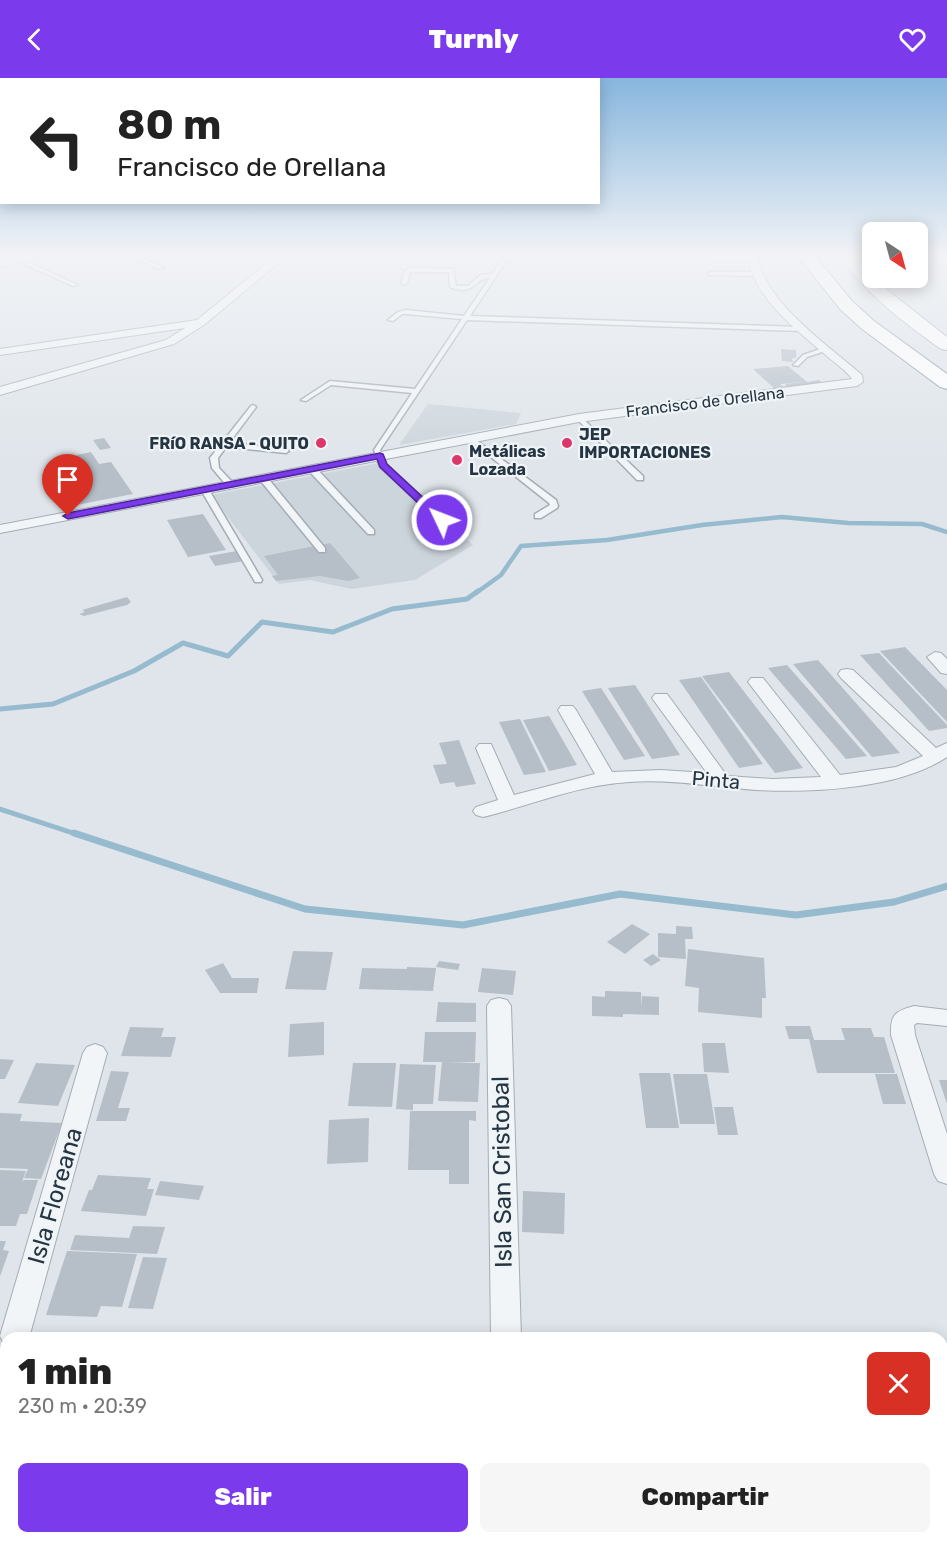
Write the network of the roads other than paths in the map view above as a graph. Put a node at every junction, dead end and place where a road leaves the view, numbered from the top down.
1 (197, 323) edge
2 (200, 323) edge
3 (464, 323) edge
4 (631, 323) edge
5 (797, 323) edge
6 (866, 323) edge
7 (891, 323) edge
8 (918, 323) edge
9 (802, 329) junction
10 (947, 345) edge
11 (826, 349) junction
12 (0, 352) edge
13 (947, 362) edge
14 (796, 365) dead end
15 (947, 383) edge
16 (0, 391) edge
17 (417, 391) junction
18 (304, 400) dead end
19 (253, 407) dead end
20 (579, 418) junction
21 (470, 438) junction
22 (223, 445) junction
23 (286, 451) dead end
24 (380, 456) junction
25 (312, 469) junction
26 (263, 478) junction
27 (640, 478) dead end
28 (231, 485) junction
29 (204, 490) junction
30 (538, 516) dead end
31 (0, 529) edge
32 (371, 532) dead end
33 (456, 534) dead end
34 (322, 550) dead end
35 (258, 580) dead end
36 (847, 674) dead end
37 (757, 682) dead end
38 (661, 698) dead end
39 (567, 710) dead end
40 (485, 748) dead end
41 (941, 752) edge
42 (606, 777) junction
43 (721, 780) junction
44 (834, 781) junction
45 (510, 802) junction
46 (483, 811) dead end
47 (499, 1006) dead end
48 (947, 1018) edge
49 (95, 1053) dead end
50 (947, 1174) edge
51 (17, 1332) edge
52 (506, 1332) edge

1 - 12 street
2 - 16 street
3 - 17 lane
4 - 9 lane
5 - 9 street, Francisco de Orellana
6 - 15 highway
7 - 13 highway
8 - 10 main road
9 - 11 street, Francisco de Orellana
11 - 14 lane
11 - 20 street, Francisco de Orellana
17 - 18 lane
17 - 24 lane
19 - 22 lane
20 - 21 street, Francisco de Orellana
20 - 27 lane
21 - 24 street, Francisco de Orellana
21 - 30 lane
22 - 23 lane
22 - 28 lane
24 - 25 street, Francisco de Orellana
24 - 33 lane
25 - 26 street, Francisco de Orellana
25 - 32 lane
26 - 28 street, Francisco de Orellana
26 - 34 lane
28 - 29 street, Francisco de Orellana
29 - 31 street, Francisco de Orellana
29 - 35 lane
36 - 41 street
37 - 44 street
38 - 43 street
39 - 42 street
40 - 45 street
41 - 44 street, Pinta
42 - 43 street, Pinta
42 - 45 street, Pinta
43 - 44 street, Pinta
45 - 46 street, Pinta
47 - 52 street, Isla San Cristobal
48 - 50 street
49 - 51 street, Isla Floreana

